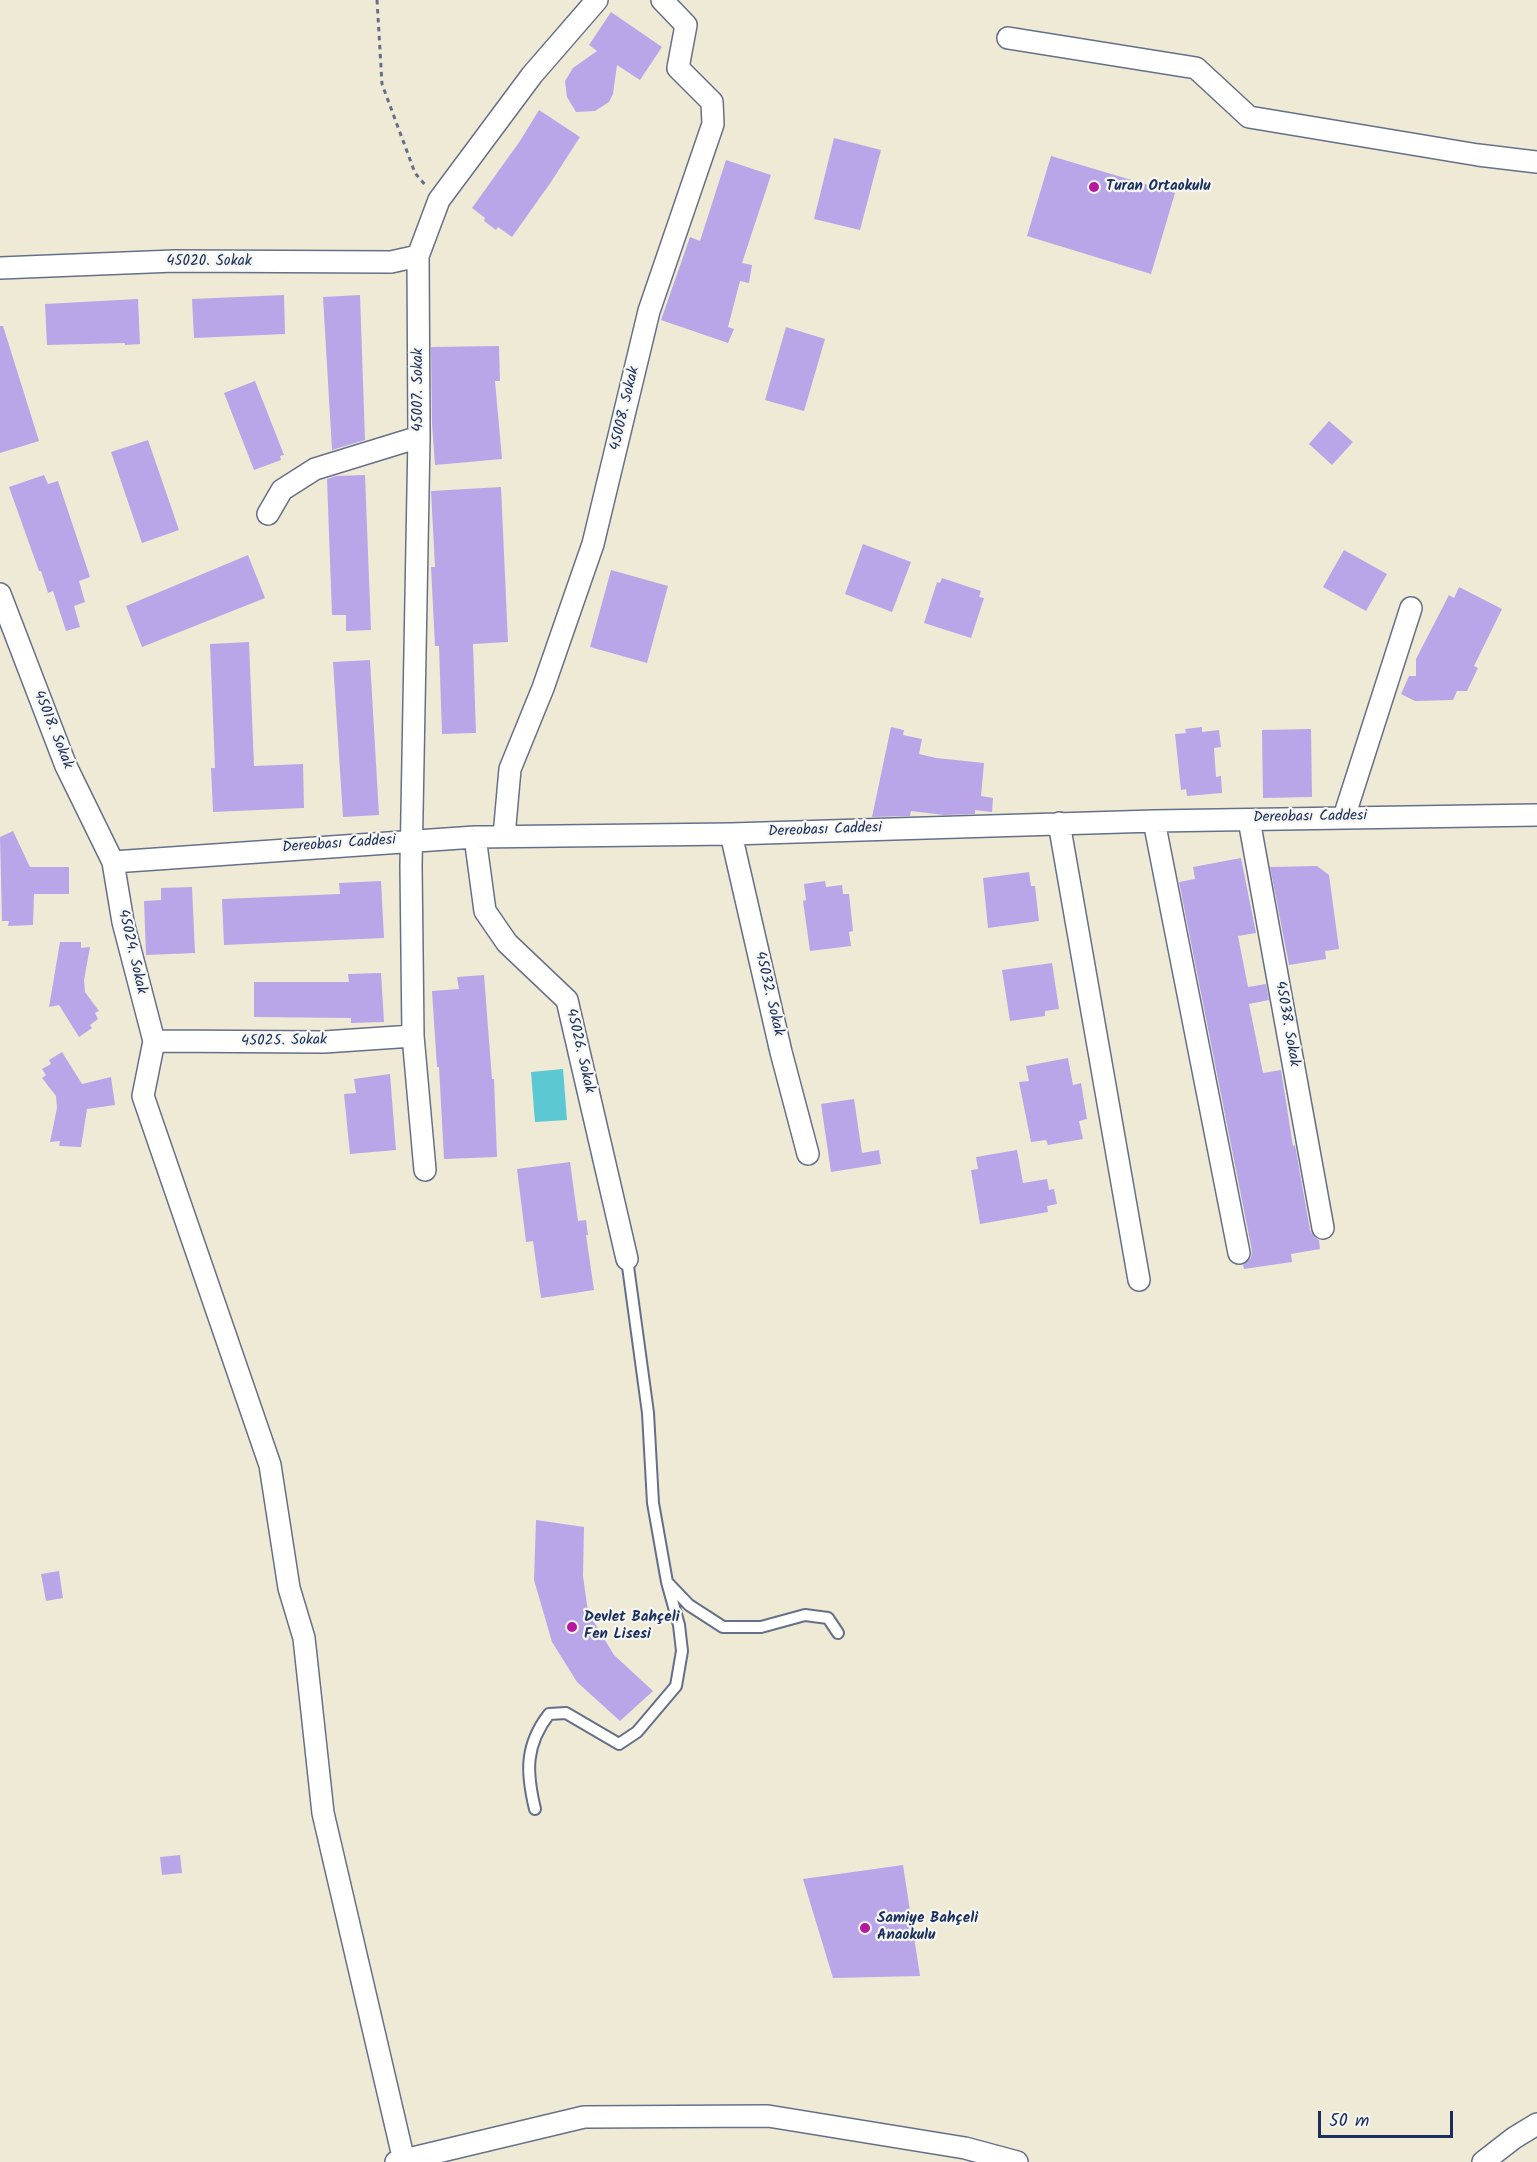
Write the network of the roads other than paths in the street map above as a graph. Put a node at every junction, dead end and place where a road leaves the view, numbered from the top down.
1 (597, 0) edge
2 (662, 0) edge
3 (1008, 38) dead end
4 (1537, 162) edge
5 (418, 256) junction
6 (0, 268) edge
7 (419, 437) junction
8 (268, 514) dead end
9 (0, 594) edge
10 (1411, 608) dead end
11 (1537, 815) edge
12 (1344, 817) junction
13 (1154, 820) junction
14 (1249, 820) junction
15 (1059, 824) junction
16 (731, 834) junction
17 (504, 836) junction
18 (475, 837) junction
19 (413, 840) junction
20 (113, 862) junction
21 (414, 1036) junction
22 (154, 1041) junction
23 (808, 1154) dead end
24 (424, 1170) dead end
25 (1323, 1228) dead end
26 (1239, 1253) dead end
27 (627, 1259) joint
28 (1140, 1280) dead end
29 (667, 1582) junction
30 (838, 1633) dead end
31 (535, 1809) dead end
32 (1537, 2124) edge
33 (400, 2161) edge
34 (1017, 2162) edge
35 (1483, 2162) edge

1 - 5 street, 45007. Sokak
2 - 17 street, 45008. Sokak
3 - 4 street
5 - 6 street, 45020. Sokak
5 - 7 street, 45007. Sokak
7 - 8 street
7 - 19 street, 45007. Sokak
9 - 20 street, 45018. Sokak
10 - 12 street
11 - 12 street, Dereobası Caddesi
12 - 14 street, Dereobası Caddesi
13 - 14 street, Dereobası Caddesi
13 - 15 street, Dereobası Caddesi
13 - 26 street
14 - 25 street, 45038. Sokak
15 - 16 street, Dereobası Caddesi
15 - 28 street
16 - 17 street, Dereobası Caddesi
16 - 23 street, 45032. Sokak
17 - 18 street, Dereobası Caddesi
18 - 19 street, Dereobası Caddesi
18 - 27 street, 45026. Sokak
19 - 20 street, Dereobası Caddesi
19 - 21 street
20 - 22 street, 45024. Sokak
21 - 22 street, 45025. Sokak
21 - 24 street
22 - 33 street
27 - 29 lane
29 - 30 lane
29 - 31 lane
32 - 35 street
33 - 34 street

